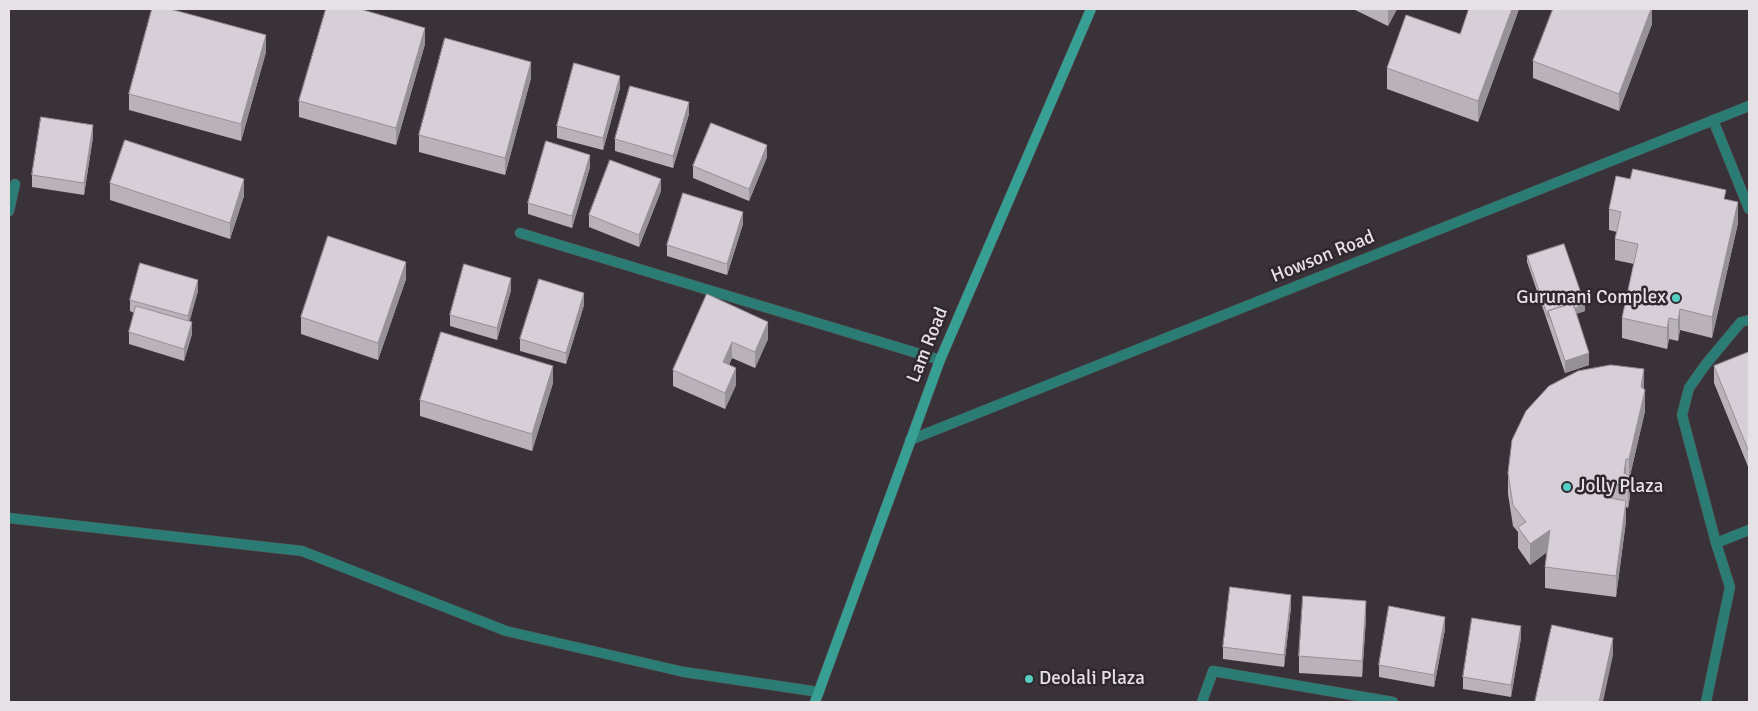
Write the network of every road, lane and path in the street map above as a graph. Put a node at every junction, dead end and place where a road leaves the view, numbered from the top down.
1 (1091, 9) edge
2 (1749, 106) edge
3 (1713, 120) junction
4 (15, 184) dead end
5 (1749, 209) edge
6 (9, 211) edge
7 (520, 233) dead end
8 (1749, 320) edge
9 (940, 360) junction
10 (910, 440) junction
11 (9, 518) edge
12 (1749, 530) edge
13 (1716, 543) junction
14 (819, 692) junction
15 (1340, 698) edge
16 (815, 702) edge
17 (1202, 702) edge
18 (1393, 702) edge
19 (1706, 702) edge

1 - 9 main road, Lam Road
2 - 3 street, Howson Road
3 - 5 street
3 - 10 street, Howson Road
4 - 6 street
7 - 9 street
8 - 13 street
9 - 10 main road, Lam Road
10 - 14 main road, Lam Road
11 - 14 street
12 - 13 street
13 - 19 street
14 - 16 main road, Lam Road
15 - 17 street
15 - 18 street

